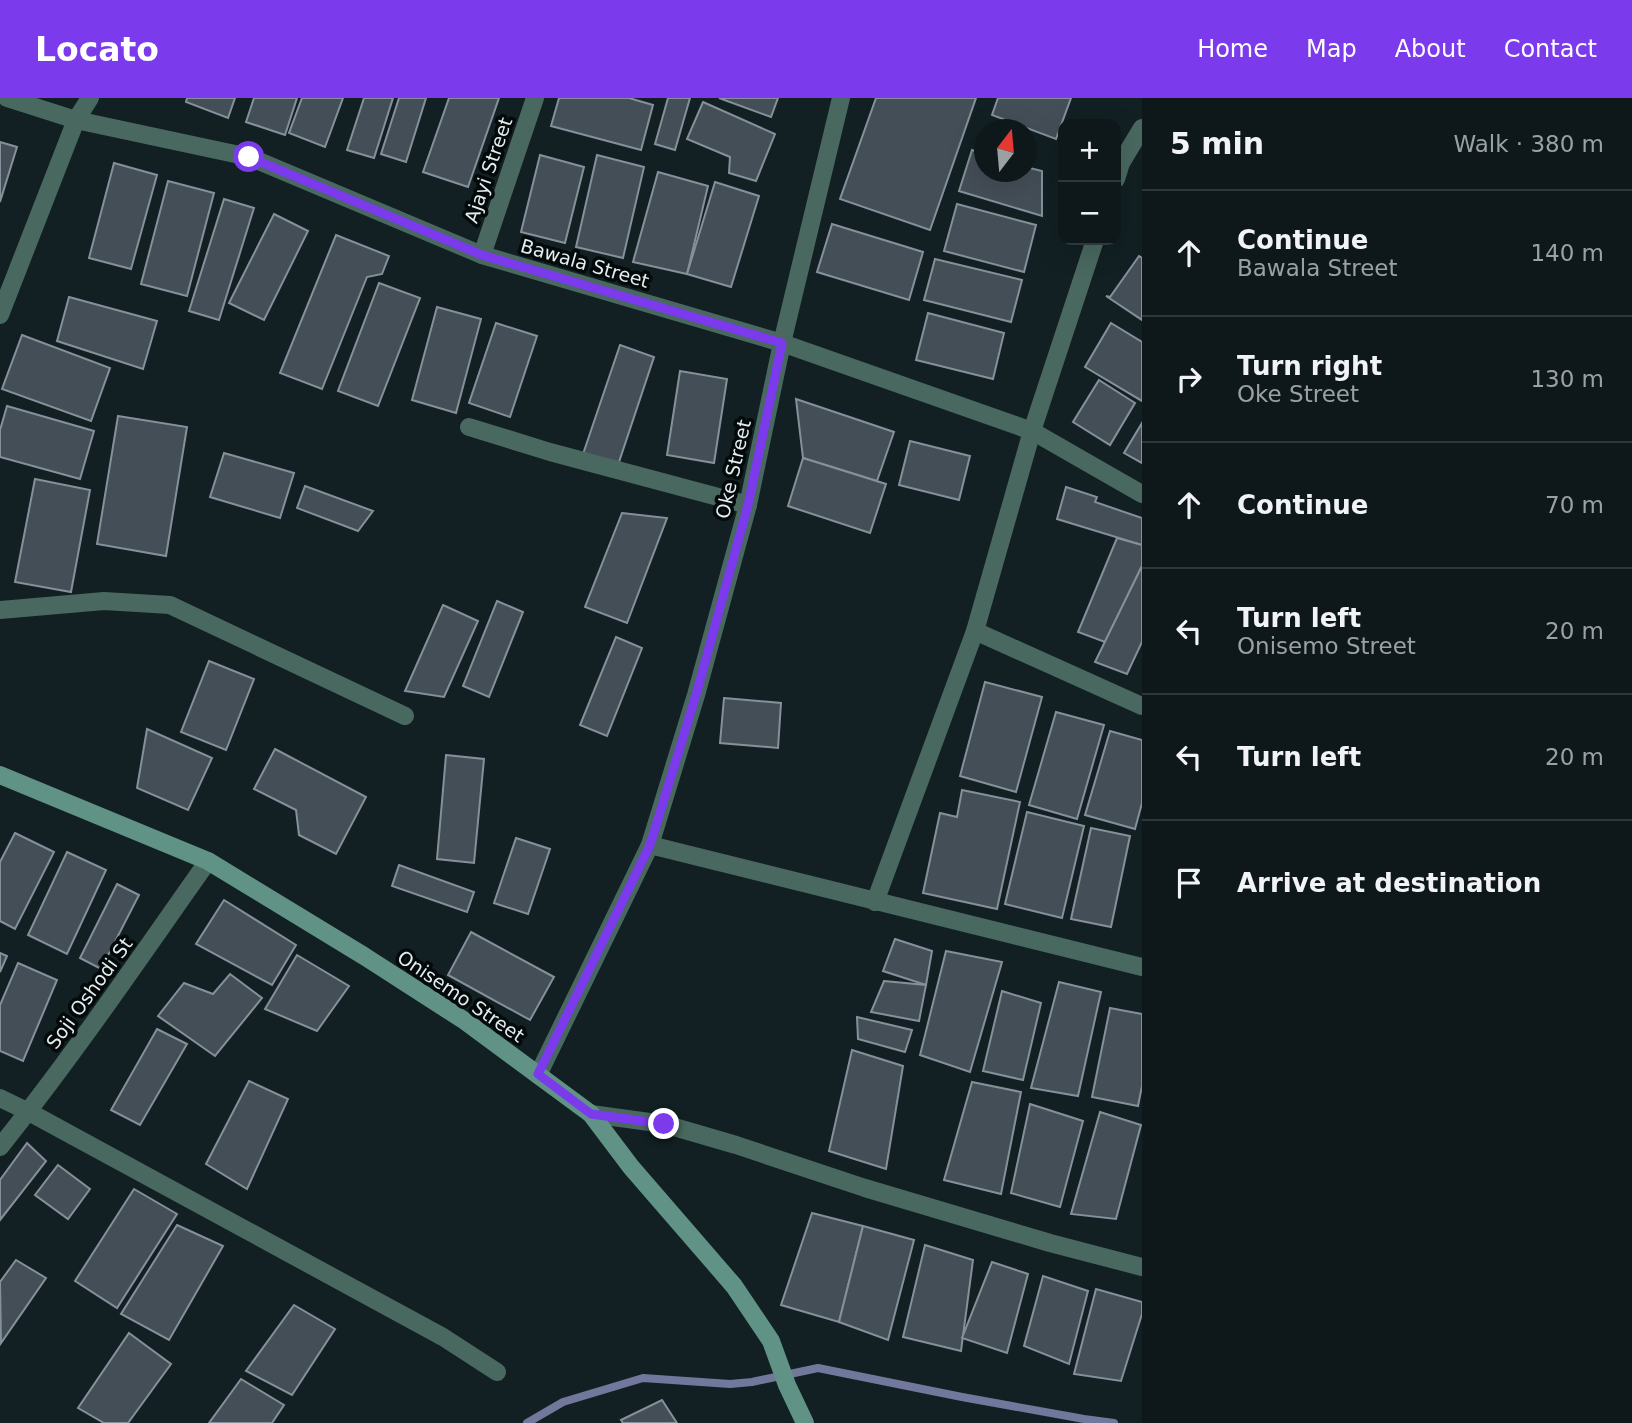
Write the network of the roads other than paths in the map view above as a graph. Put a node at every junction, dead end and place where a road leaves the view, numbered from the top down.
1 (7, 98) edge
2 (90, 98) edge
3 (535, 98) edge
4 (841, 98) edge
5 (76, 120) junction
6 (1142, 128) edge
7 (1121, 163) edge
8 (1093, 245) edge
9 (482, 255) junction
10 (0, 315) edge
11 (782, 343) junction
12 (468, 427) dead end
13 (1032, 431) junction
14 (1142, 494) edge
15 (748, 505) junction
16 (0, 610) edge
17 (975, 631) junction
18 (1142, 706) edge
19 (405, 716) dead end
20 (0, 775) edge
21 (650, 845) junction
22 (208, 861) junction
23 (875, 902) junction
24 (1142, 967) edge
25 (538, 1074) junction
26 (0, 1098) edge
27 (29, 1112) junction
28 (591, 1114) junction
29 (0, 1147) edge
30 (1142, 1267) edge
31 (497, 1372) dead end
32 (804, 1423) edge

1 - 5 street, Bawala Street
2 - 5 street
3 - 9 street, Ajayi Street
4 - 11 street, Oke Street
5 - 9 street, Bawala Street
5 - 10 street
6 - 7 street
8 - 13 street
9 - 11 street, Bawala Street
11 - 13 street, Bawala Street
11 - 15 street, Oke Street
12 - 15 street
13 - 14 street, Bawala Street
13 - 17 street
15 - 21 street, Oke Street
16 - 19 street
17 - 18 street
17 - 23 street
20 - 22 street, Onisemo Street
21 - 23 street
21 - 25 street, Oke Street
22 - 25 street, Onisemo Street
22 - 27 street, Soji Oshodi St
23 - 24 street
25 - 28 street, Onisemo Street
26 - 27 street
27 - 29 street, Soji Oshodi St
27 - 31 street
28 - 30 street
28 - 32 street, Onisemo Street

